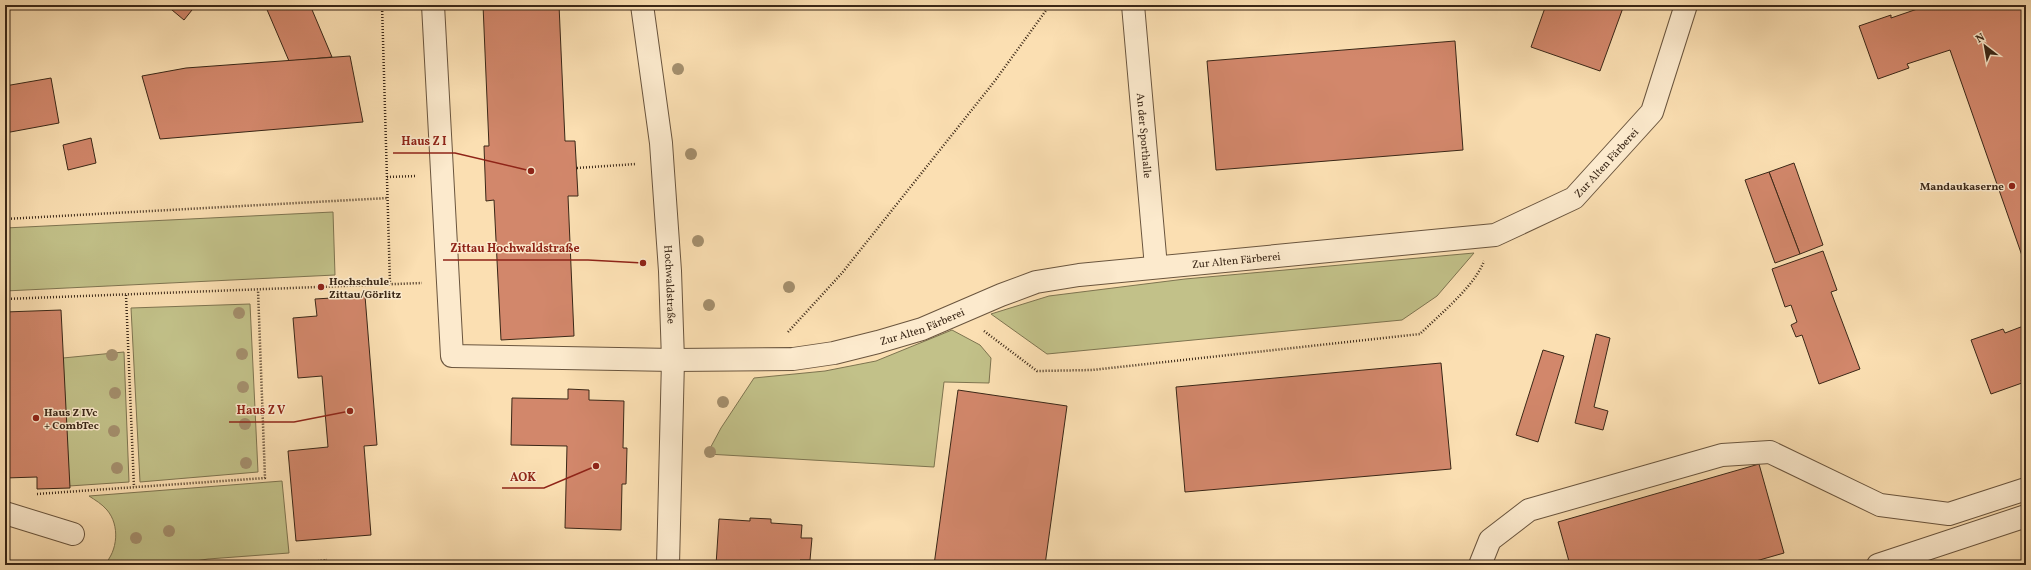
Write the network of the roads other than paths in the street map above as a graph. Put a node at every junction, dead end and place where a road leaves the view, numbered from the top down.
1 (433, 5) edge
2 (642, 5) edge
3 (1133, 5) edge
4 (1686, 5) edge
5 (1156, 267) junction
6 (674, 360) junction
7 (2026, 489) edge
8 (5, 513) edge
9 (2026, 516) edge
10 (73, 534) dead end
11 (668, 565) edge
12 (1480, 565) edge
13 (1878, 565) edge

1 - 6 street, Zur Alten Färberei
2 - 6 street, Hochwaldstraße
3 - 5 street, An der Sporthalle
4 - 5 street, Zur Alten Färberei
5 - 6 street, Zur Alten Färberei
6 - 11 street, Hochwaldstraße
7 - 12 street
8 - 10 street
9 - 13 street

